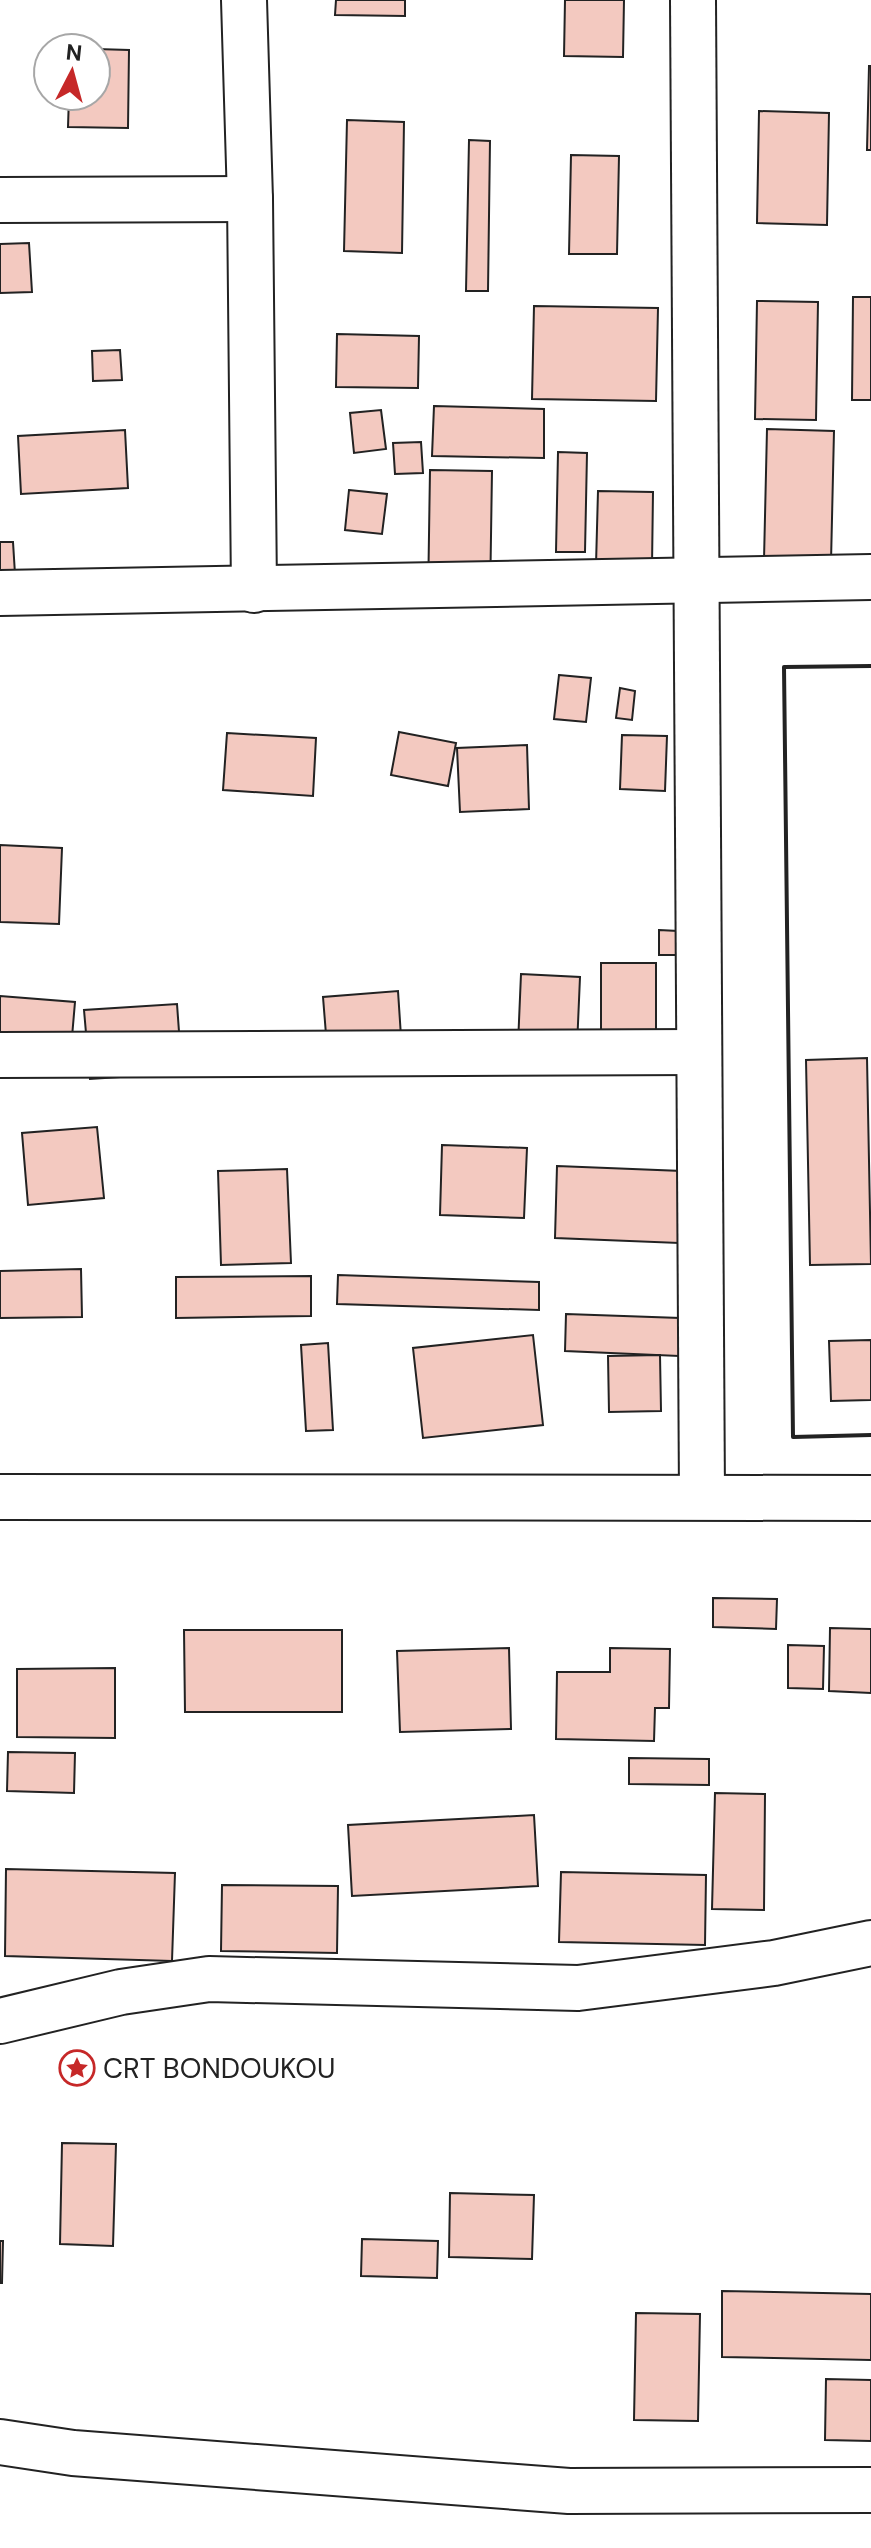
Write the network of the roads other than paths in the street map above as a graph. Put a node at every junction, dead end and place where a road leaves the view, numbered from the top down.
1 (244, 0) edge
2 (693, 0) edge
3 (250, 199) junction
4 (0, 200) edge
5 (871, 577) edge
6 (697, 581) junction
7 (254, 590) junction
8 (0, 593) edge
9 (698, 1052) junction
10 (0, 1055) edge
11 (0, 1497) edge
12 (702, 1497) junction
13 (871, 1498) edge
14 (871, 1943) edge
15 (0, 2021) edge
16 (0, 2442) edge
17 (871, 2490) edge

1 - 3 street
2 - 6 street
3 - 4 street
3 - 7 street
5 - 6 street
6 - 7 street
6 - 9 street
7 - 8 street
9 - 10 street
9 - 12 street
11 - 12 street
12 - 13 street
14 - 15 street
16 - 17 street

